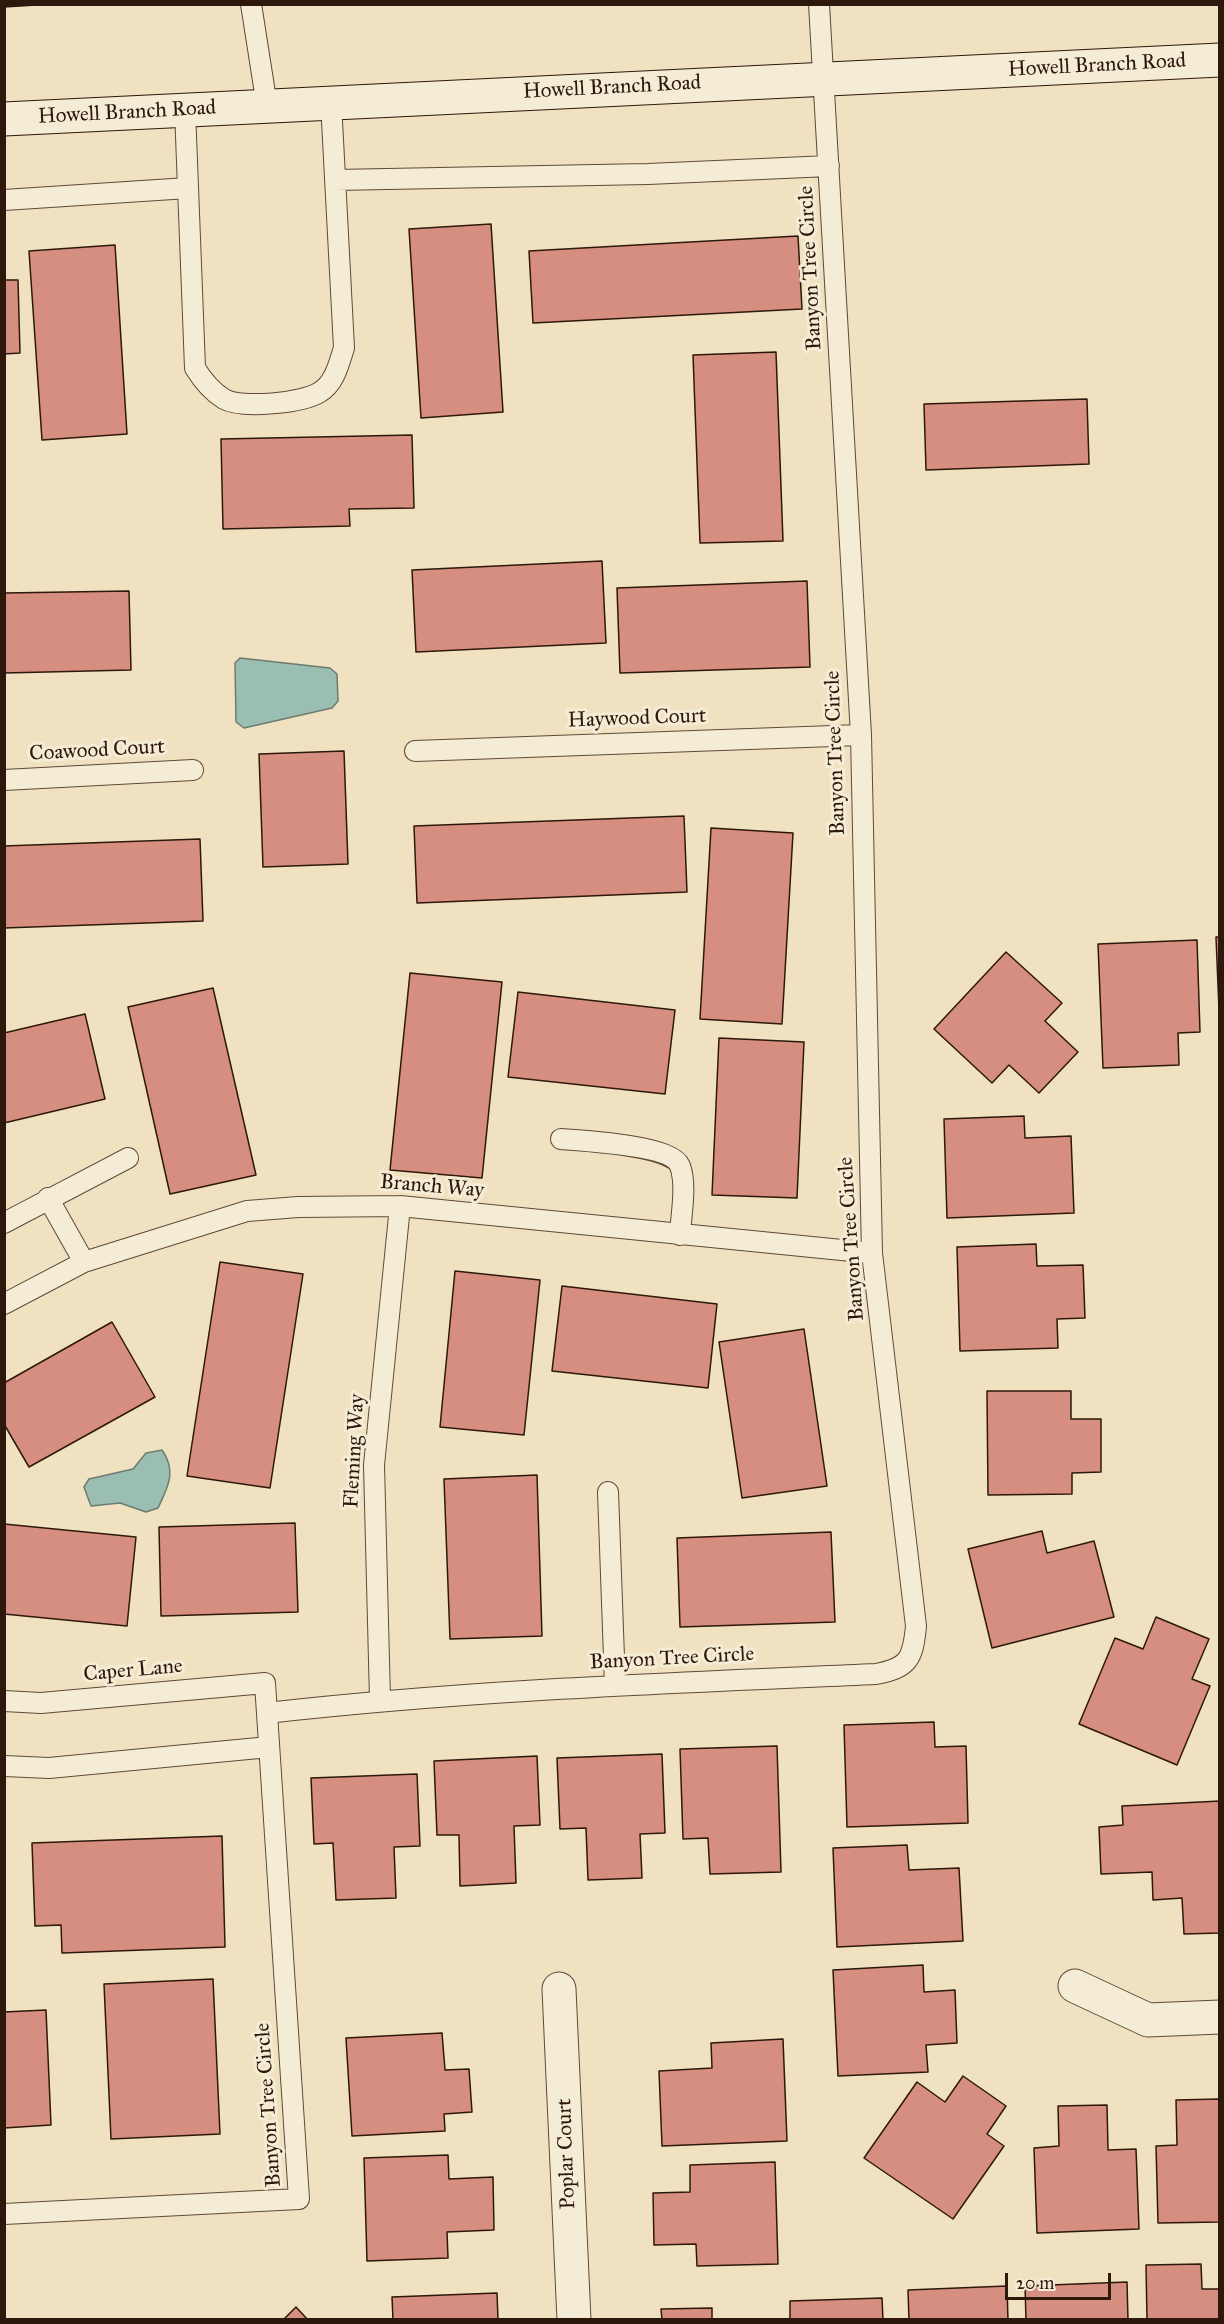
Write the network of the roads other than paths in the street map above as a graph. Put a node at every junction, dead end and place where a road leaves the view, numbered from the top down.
1 (251, 4) edge
2 (819, 4) edge
3 (1220, 60) edge
4 (824, 78) junction
5 (331, 102) junction
6 (267, 106) junction
7 (185, 110) junction
8 (4, 119) edge
9 (829, 166) junction
10 (335, 180) junction
11 (188, 188) junction
12 (4, 200) edge
13 (861, 735) junction
14 (415, 751) dead end
15 (193, 770) dead end
16 (4, 780) edge
17 (561, 1139) dead end
18 (128, 1158) dead end
19 (48, 1198) junction
20 (400, 1206) junction
21 (4, 1223) edge
22 (680, 1236) junction
23 (872, 1253) junction
24 (84, 1262) junction
25 (4, 1304) edge
26 (608, 1492) dead end
27 (265, 1683) joint
28 (615, 1685) junction
29 (380, 1700) junction
30 (4, 1701) edge
31 (267, 1713) junction
32 (269, 1747) junction
33 (4, 1766) edge
34 (1075, 1986) dead end
35 (559, 1989) dead end
36 (1220, 2017) edge
37 (4, 2214) edge
38 (574, 2319) edge

1 - 6 lane
2 - 4 lane, Banyon Tree Circle
3 - 4 main road, Howell Branch Road
4 - 5 main road, Howell Branch Road
4 - 9 lane, Banyon Tree Circle
5 - 6 main road, Howell Branch Road
5 - 10 lane
6 - 7 main road, Howell Branch Road
7 - 8 main road, Howell Branch Road
7 - 11 lane
9 - 10 lane, Banyon Tree Circle
9 - 13 lane, Banyon Tree Circle
10 - 11 lane
11 - 12 lane
13 - 14 lane, Haywood Court
13 - 23 lane, Banyon Tree Circle
15 - 16 lane, Coawood Court
17 - 22 lane
18 - 19 lane
19 - 21 lane
19 - 24 lane
20 - 22 lane, Branch Way
20 - 24 lane, Branch Way
20 - 29 lane, Fleming Way
22 - 23 lane, Branch Way
23 - 28 lane, Banyon Tree Circle
24 - 25 lane, Branch Way
26 - 28 lane
27 - 30 lane, Caper Lane
27 - 31 lane, Banyon Tree Circle
28 - 29 lane, Banyon Tree Circle
29 - 31 lane, Banyon Tree Circle
31 - 32 lane, Banyon Tree Circle
32 - 33 lane
32 - 37 lane, Banyon Tree Circle
34 - 36 main road
35 - 38 main road, Poplar Court

